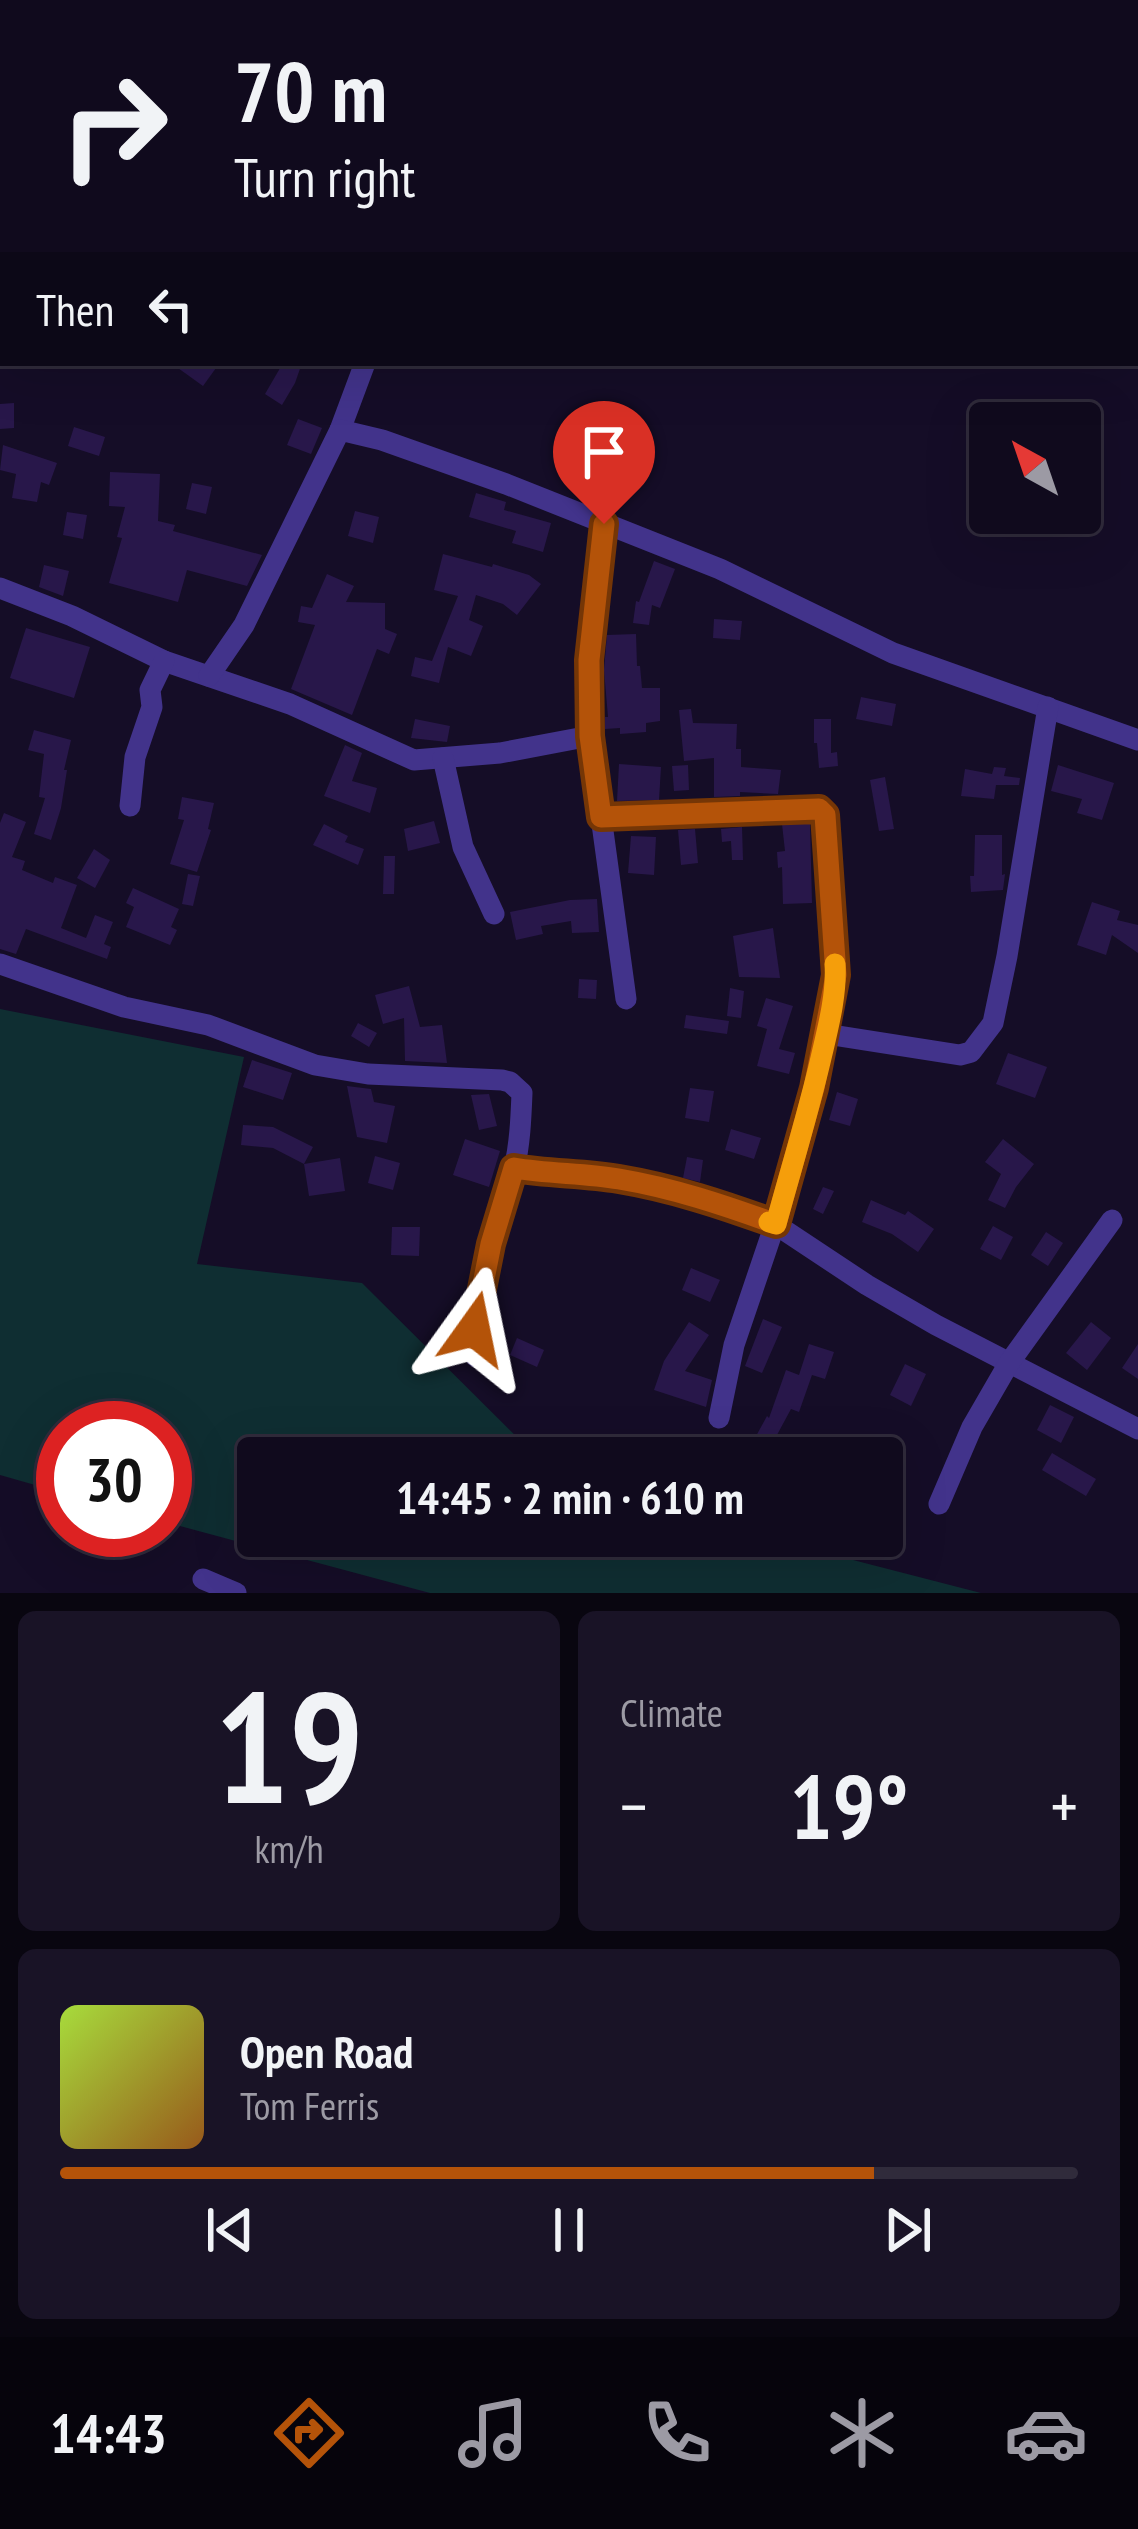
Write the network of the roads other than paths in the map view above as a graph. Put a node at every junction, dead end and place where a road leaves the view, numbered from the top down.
1 (364, 366) edge
2 (340, 430) junction
3 (604, 524) junction
4 (0, 588) edge
5 (164, 661) junction
6 (209, 676) junction
7 (1048, 707) junction
8 (590, 736) junction
9 (1138, 740) edge
10 (443, 758) junction
11 (130, 806) dead end
12 (601, 817) junction
13 (494, 914) dead end
14 (0, 964) edge
15 (626, 999) dead end
16 (826, 1034) junction
17 (514, 1168) junction
18 (1112, 1220) dead end
19 (776, 1224) junction
20 (476, 1357) dead end
21 (1009, 1363) junction
22 (719, 1418) dead end
23 (1138, 1430) edge
24 (938, 1504) dead end
25 (203, 1579) dead end
26 (236, 1593) edge

1 - 2 street
2 - 3 street
2 - 6 street
3 - 7 street
3 - 8 street
4 - 5 street
5 - 6 street
5 - 11 street
6 - 10 street
7 - 9 street
7 - 16 street
8 - 10 street
8 - 12 street
10 - 13 street
12 - 15 street
12 - 16 street
14 - 17 street
16 - 19 street
17 - 19 street
17 - 20 street
18 - 21 street
19 - 21 street
19 - 22 street
21 - 23 street
21 - 24 street
25 - 26 street

